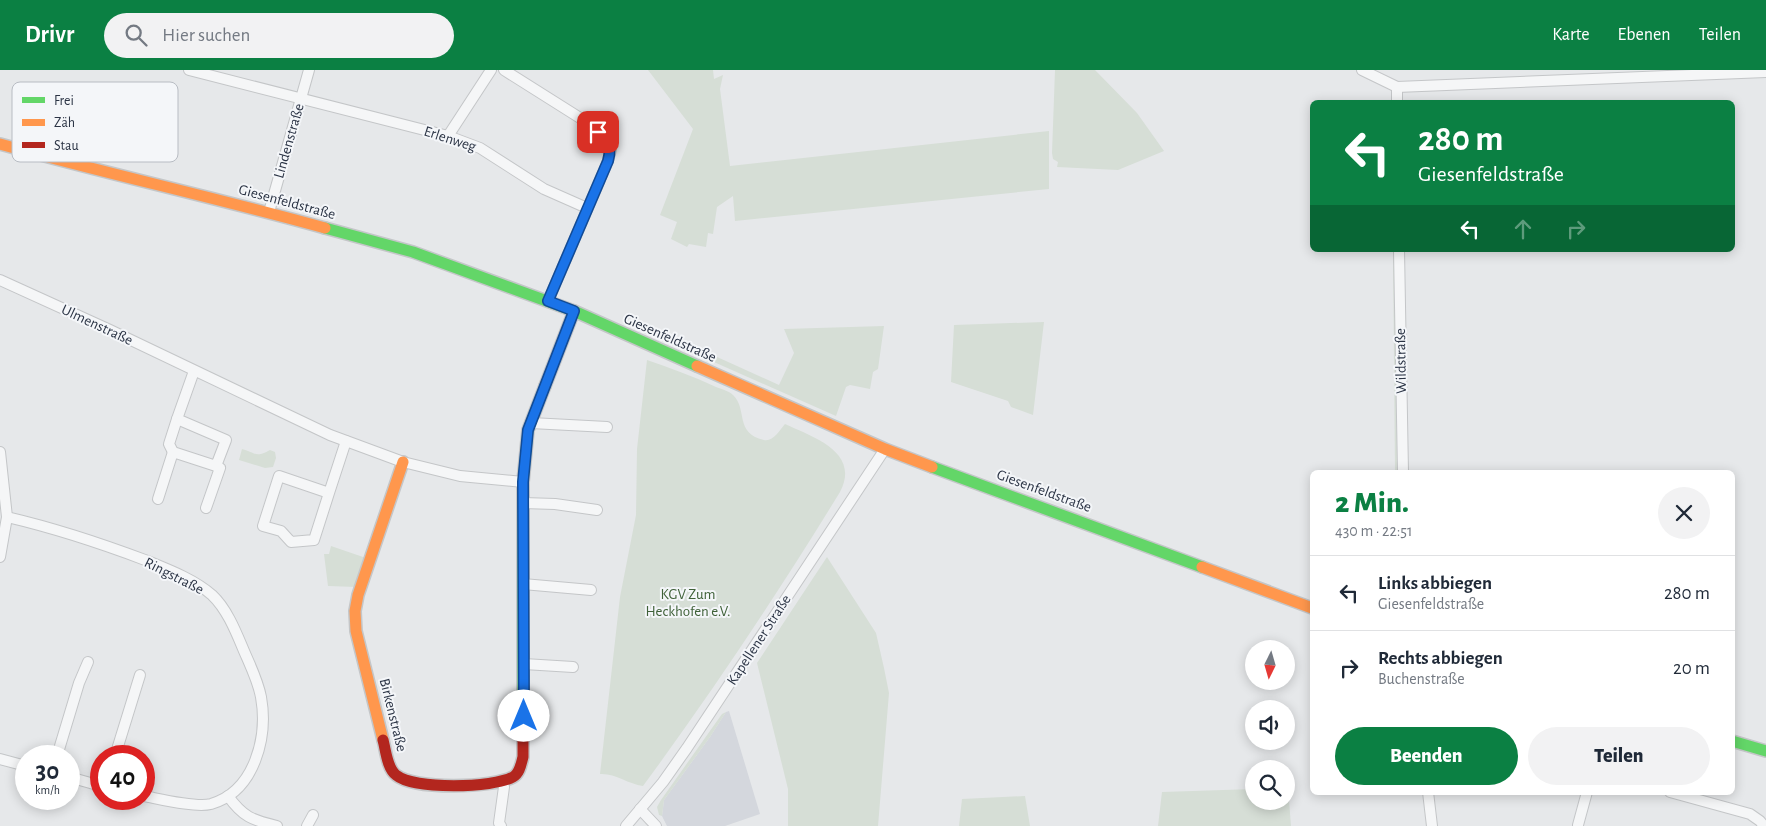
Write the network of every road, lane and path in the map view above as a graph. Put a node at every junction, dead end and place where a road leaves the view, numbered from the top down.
1 (189, 70) edge
2 (309, 70) edge
3 (491, 70) edge
4 (504, 70) edge
5 (1362, 70) edge
6 (1766, 72) edge
7 (1397, 87) junction
8 (302, 98) junction
9 (1397, 100) edge
10 (448, 136) junction
11 (65, 162) edge
12 (587, 208) junction
13 (269, 212) junction
14 (1399, 252) edge
15 (0, 280) edge
16 (548, 301) junction
17 (574, 311) junction
18 (194, 371) junction
19 (177, 419) junction
20 (531, 423) junction
21 (607, 428) dead end
22 (346, 441) junction
23 (885, 449) junction
24 (0, 452) edge
25 (173, 452) junction
26 (403, 462) junction
27 (216, 466) junction
28 (1403, 470) edge
29 (523, 482) junction
30 (329, 493) junction
31 (158, 499) dead end
32 (523, 503) junction
33 (206, 508) dead end
34 (597, 510) dead end
35 (7, 517) junction
36 (0, 556) edge
37 (524, 584) junction
38 (591, 590) dead end
39 (1310, 607) edge
40 (88, 662) dead end
41 (524, 664) junction
42 (572, 667) dead end
43 (140, 675) dead end
44 (1735, 742) edge
45 (60, 745) edge
46 (118, 745) edge
47 (1766, 751) edge
48 (0, 759) edge
49 (15, 763) edge
50 (502, 781) junction
51 (1428, 795) edge
52 (1586, 795) edge
53 (1681, 795) edge
54 (228, 796) junction
55 (155, 798) edge
56 (640, 810) junction
57 (313, 815) dead end
58 (1578, 825) edge
59 (277, 826) edge
60 (308, 826) edge
61 (501, 826) edge
62 (626, 826) edge
63 (656, 826) edge
64 (1432, 826) edge
65 (1764, 826) edge

1 - 8 street, Erlenweg
2 - 8 street, Lindenstraße
3 - 10 street
4 - 12 street
5 - 7 street
6 - 7 street
7 - 9 street
8 - 10 street, Erlenweg
8 - 13 street, Lindenstraße
10 - 12 street, Erlenweg
11 - 13 main road, Giesenfeldstraße
12 - 16 street
13 - 16 main road, Giesenfeldstraße
14 - 28 street, Wildstraße
15 - 18 street, Ulmenstraße
16 - 17 main road, Giesenfeldstraße
17 - 20 main road
17 - 23 main road, Giesenfeldstraße
18 - 19 street
18 - 22 street, Ulmenstraße
19 - 25 street
19 - 27 street
20 - 21 street
20 - 29 main road
22 - 26 street, Ulmenstraße
22 - 30 street
23 - 39 main road, Giesenfeldstraße
23 - 56 street, Kapellener Straße
24 - 35 street
25 - 27 street
25 - 31 street
26 - 29 street, Ulmenstraße
26 - 50 main road, Birkenstraße
27 - 33 street
29 - 32 main road
30 - 30 street
32 - 34 street
32 - 37 main road
35 - 36 street
35 - 54 street, Ringstraße
37 - 38 street
37 - 41 main road
40 - 45 street
41 - 42 street
41 - 50 main road
43 - 46 street
44 - 47 main road
48 - 49 street
50 - 61 street
51 - 64 street
52 - 58 street
53 - 65 street
54 - 55 street, Ringstraße
54 - 59 street
56 - 62 street, Kapellener Straße
56 - 63 street
57 - 60 street

